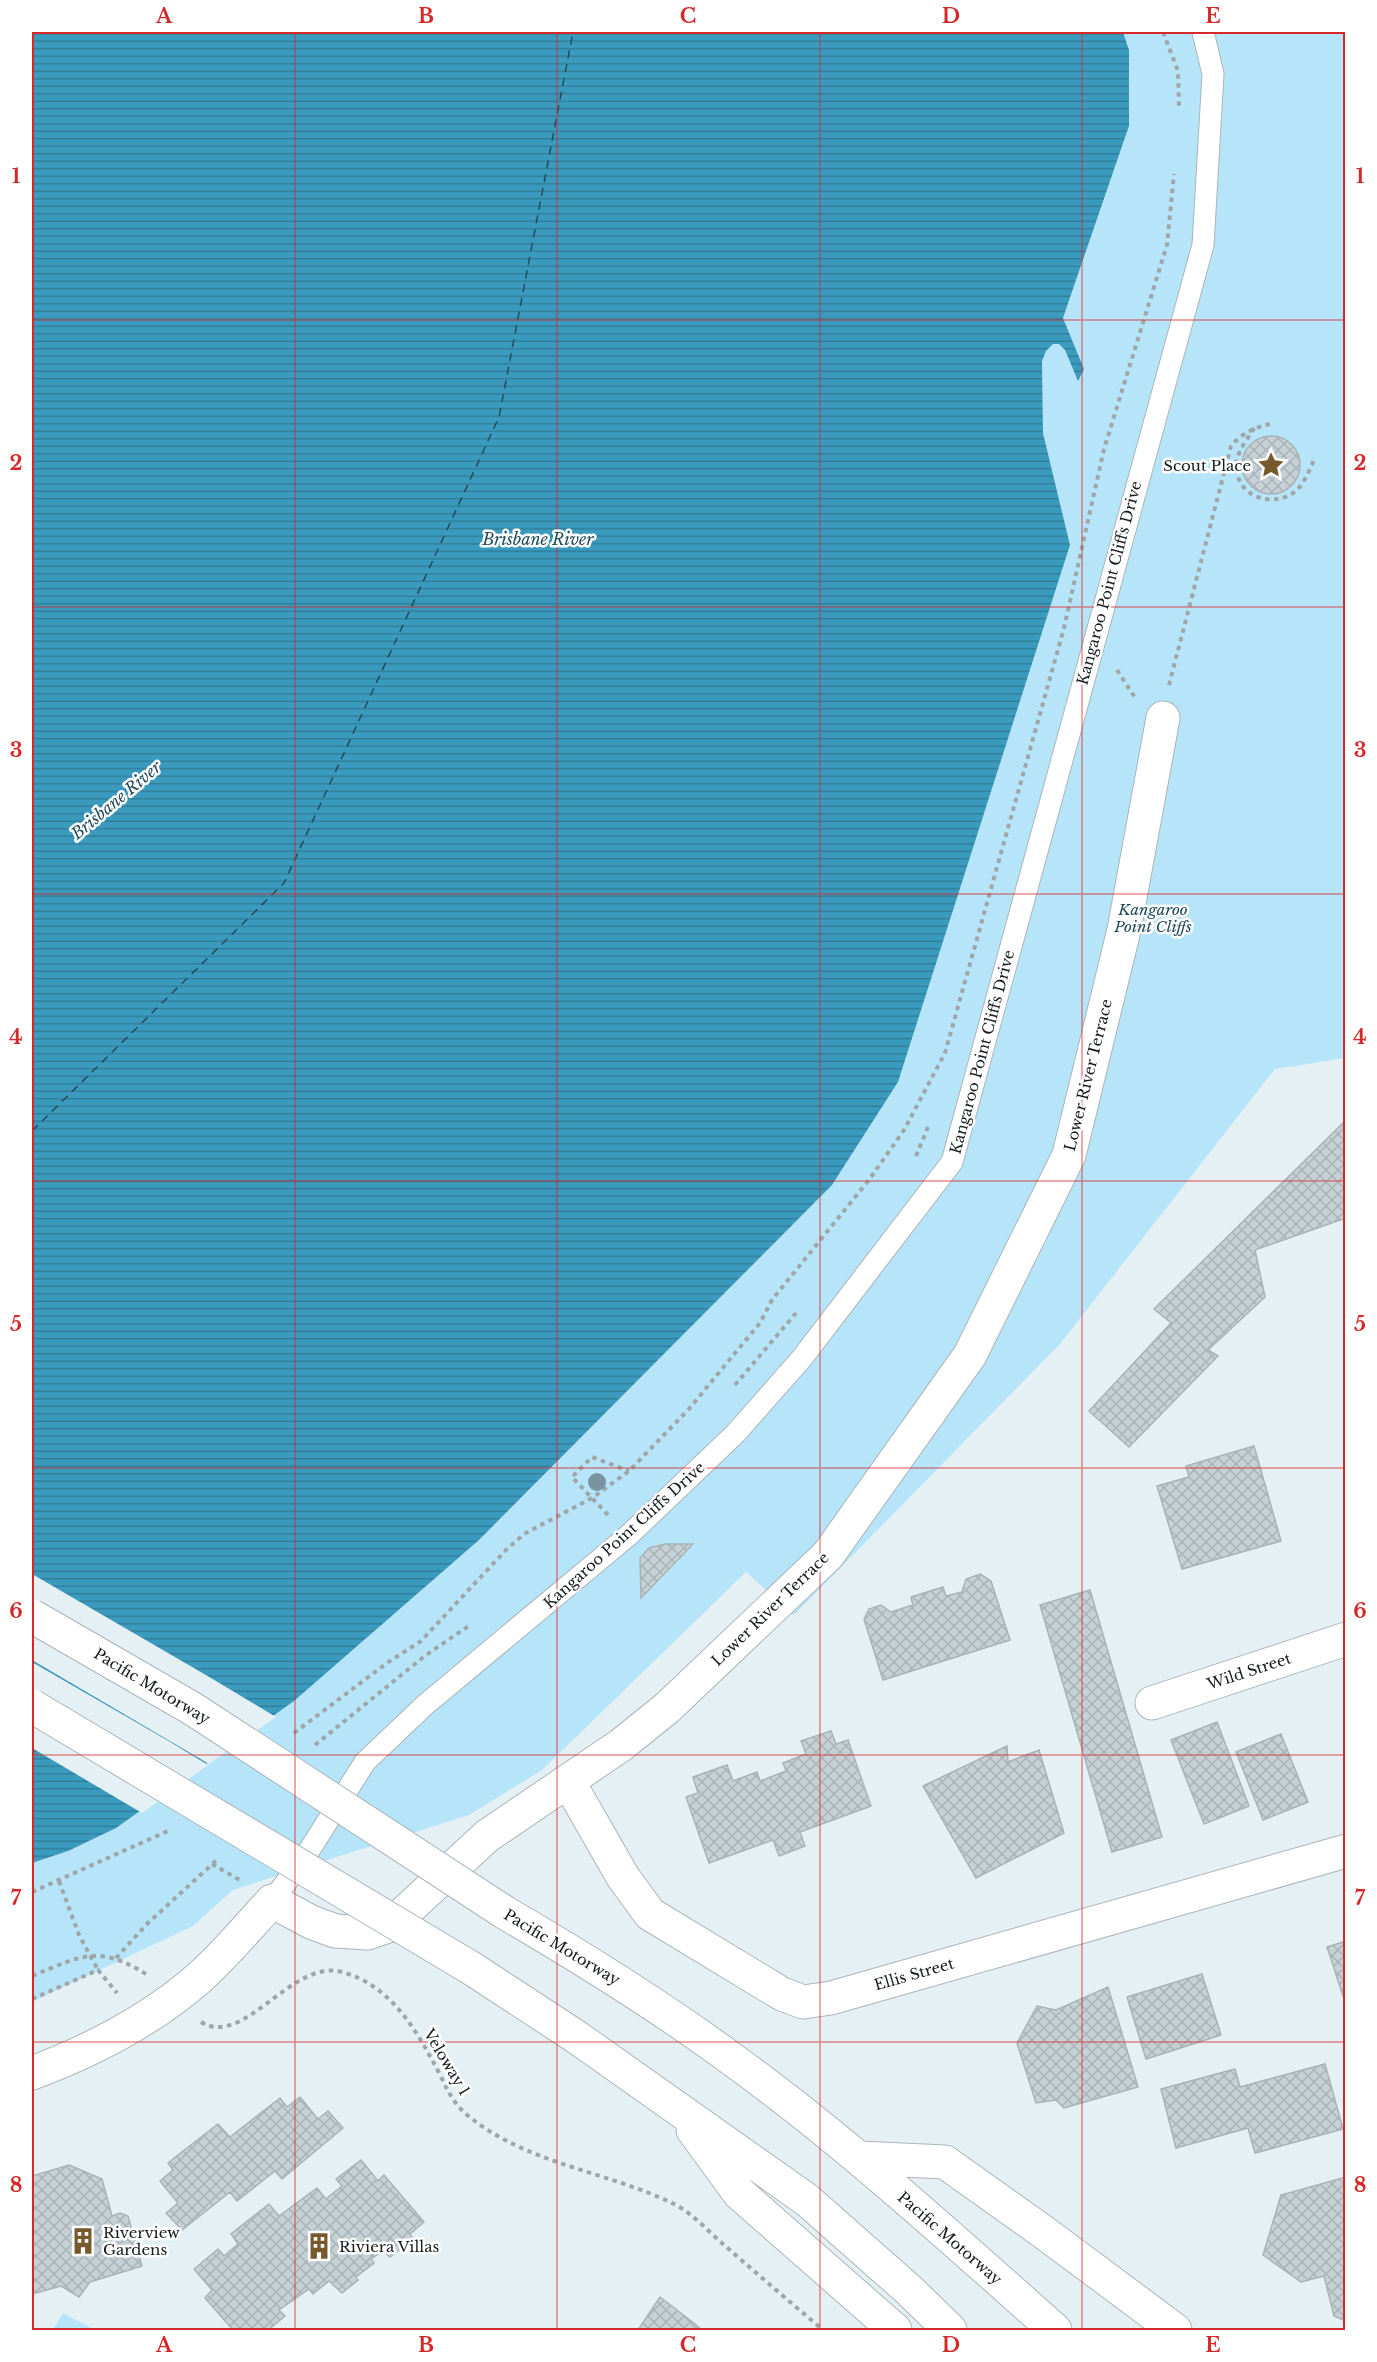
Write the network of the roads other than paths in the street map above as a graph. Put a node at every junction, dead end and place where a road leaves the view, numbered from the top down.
1 (1203, 32) edge
2 (1161, 726) road end
3 (32, 1616) edge
4 (1346, 1639) edge
5 (1152, 1703) dead end
6 (32, 1706) edge
7 (568, 1780) junction
8 (1346, 1851) edge
9 (272, 1901) junction
10 (32, 2073) edge
11 (676, 2108) junction
12 (859, 2158) junction
13 (895, 2331) edge
14 (950, 2331) edge
15 (1055, 2331) edge
16 (1175, 2331) edge

1 - 9 lane, Kangaroo Point Cliffs Drive
2 - 7 main road, Lower River Terrace
3 - 12 main road, Pacific Motorway, bridge
4 - 5 main road, Wild Street
6 - 11 main road, bridge
7 - 8 main road, Ellis Street
7 - 9 main road, Lower River Terrace
9 - 10 main road
11 - 13 main road
11 - 14 main road
12 - 15 main road, Pacific Motorway
12 - 16 main road

